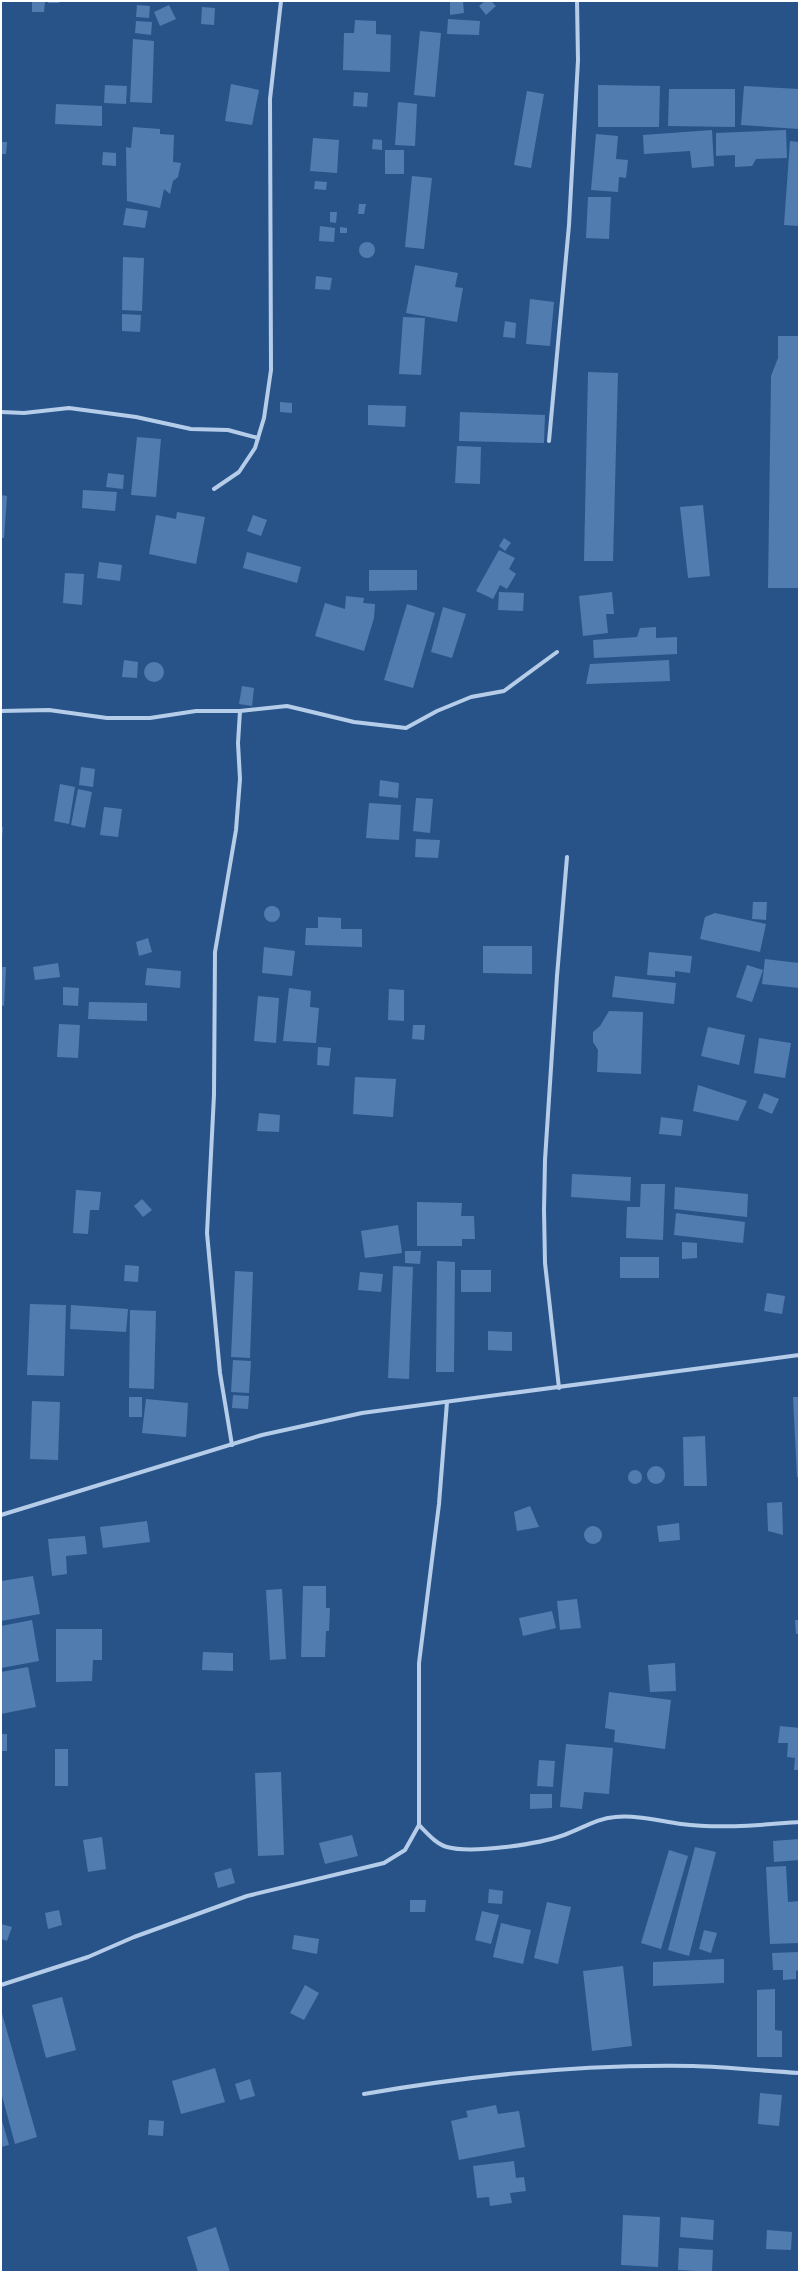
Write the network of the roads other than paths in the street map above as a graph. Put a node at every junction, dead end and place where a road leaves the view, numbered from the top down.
1 (282, 1) edge
2 (577, 1) edge
3 (1, 412) edge
4 (258, 438) junction
5 (549, 441) dead end
6 (214, 489) dead end
7 (558, 652) dead end
8 (1, 711) edge
9 (240, 711) junction
10 (567, 857) dead end
11 (799, 1355) edge
12 (559, 1388) junction
13 (447, 1402) junction
14 (232, 1445) junction
15 (1, 1515) edge
16 (799, 1822) edge
17 (419, 1825) junction
18 (1, 1985) edge
19 (799, 2073) edge
20 (364, 2094) dead end

1 - 4 street
2 - 5 street
3 - 4 street
4 - 6 street
7 - 9 street
8 - 9 street
9 - 14 street
10 - 12 street
11 - 12 street
12 - 13 street
13 - 14 street
13 - 17 street
14 - 15 street
16 - 17 street
17 - 18 street
19 - 20 street

